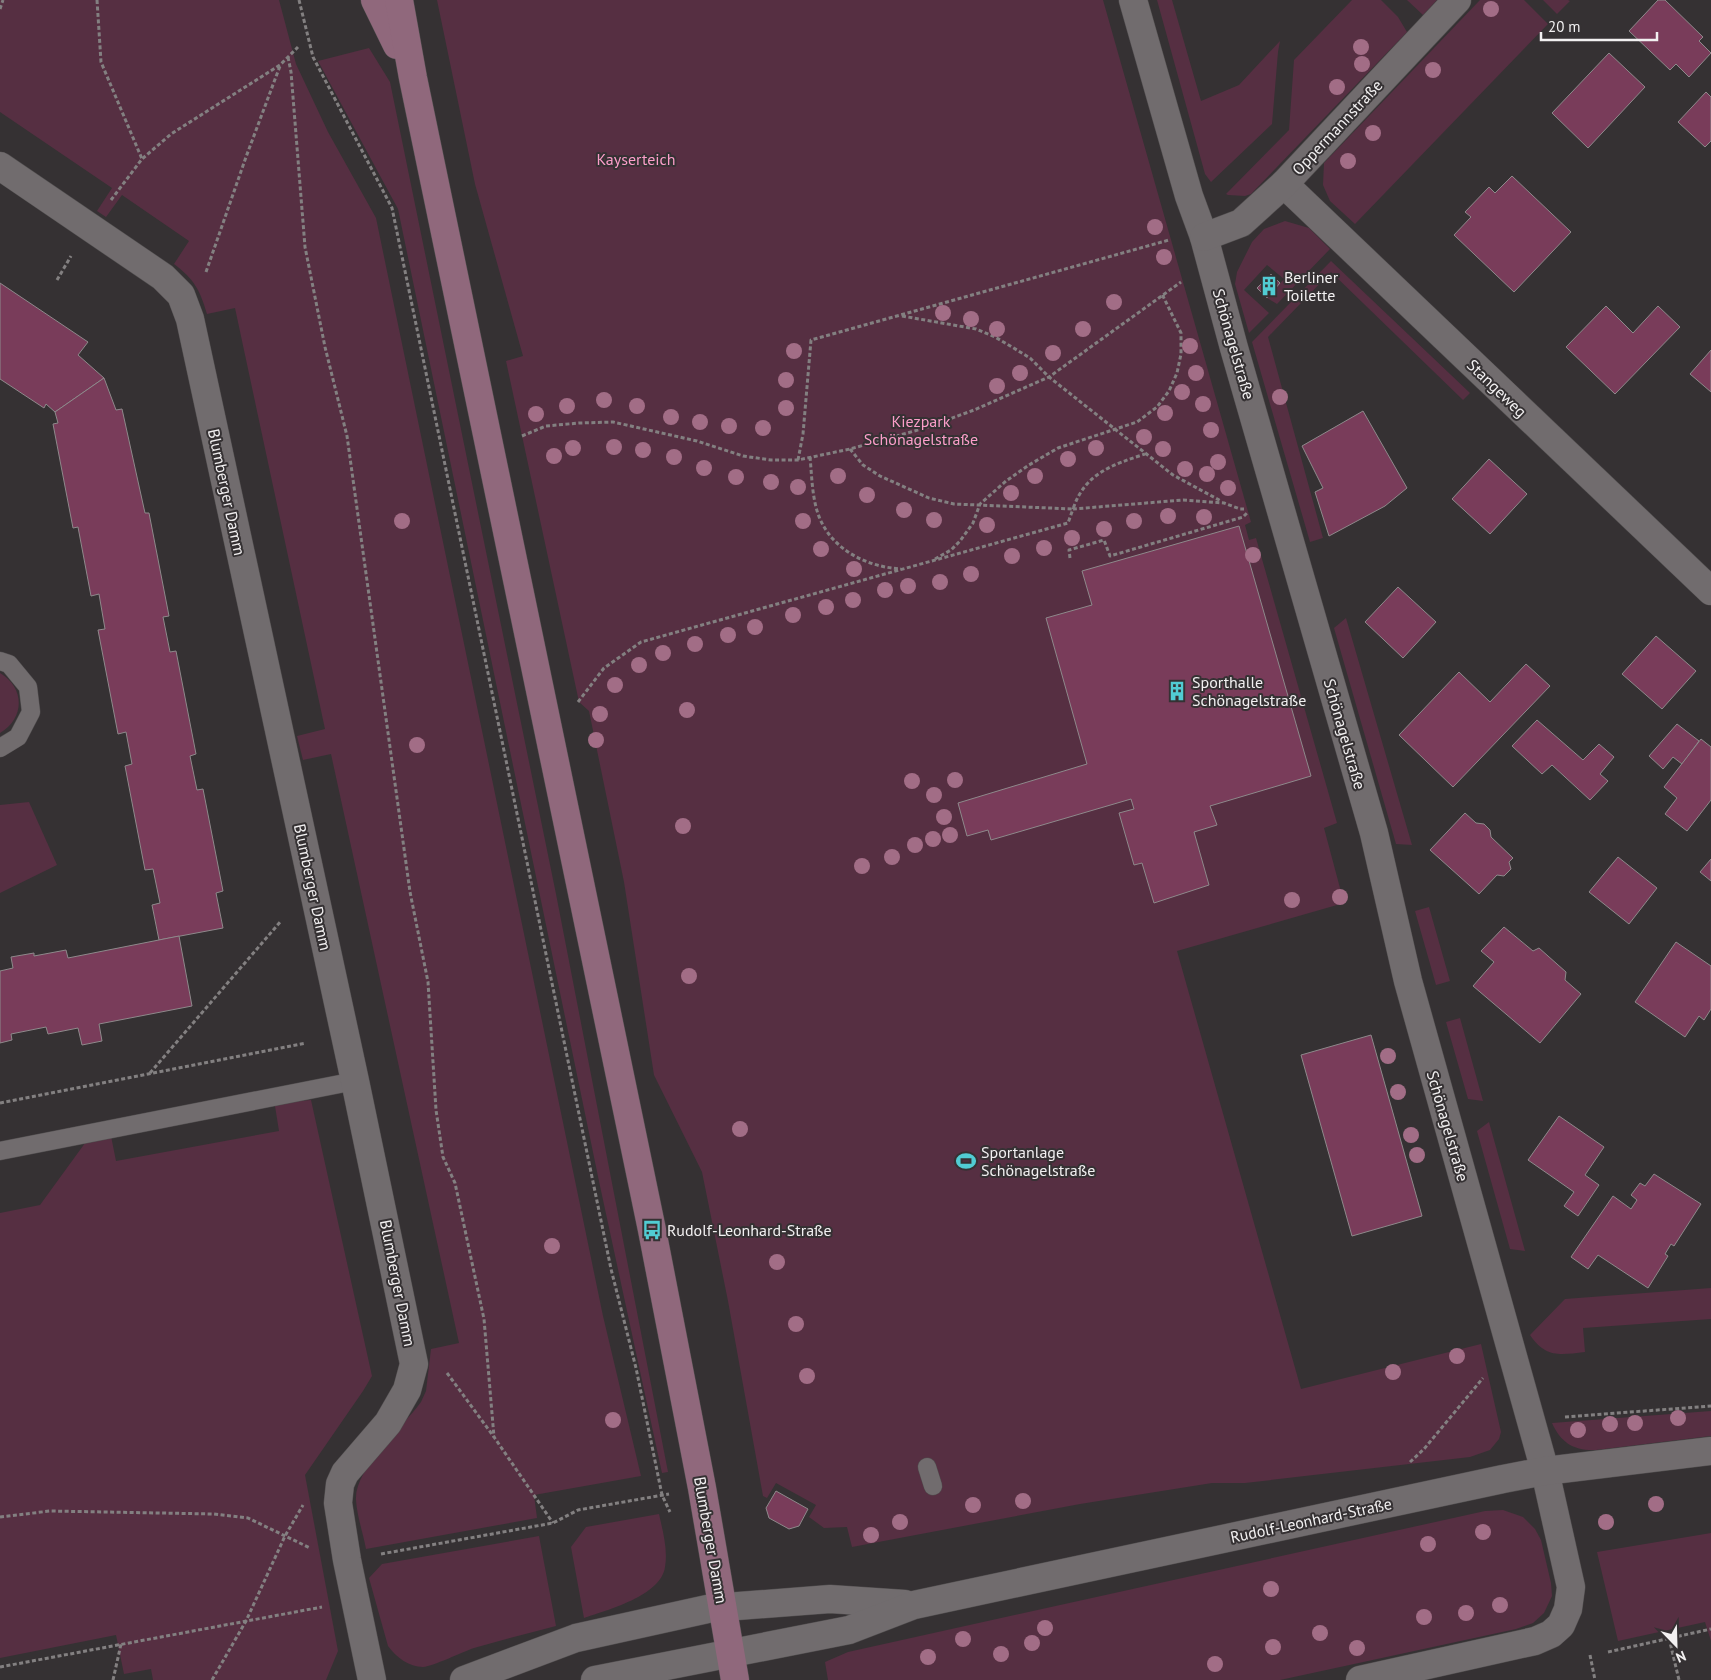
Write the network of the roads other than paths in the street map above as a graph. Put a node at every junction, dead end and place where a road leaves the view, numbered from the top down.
1 (375, 0) edge
2 (399, 0) edge
3 (1133, 0) edge
4 (1457, 0) edge
5 (413, 78) junction
6 (0, 166) edge
7 (1284, 184) junction
8 (1204, 237) junction
9 (1711, 591) edge
10 (0, 661) edge
11 (0, 748) edge
12 (355, 1081) junction
13 (0, 1151) edge
14 (1711, 1451) edge
15 (927, 1467) dead end
16 (1545, 1471) junction
17 (933, 1486) dead end
18 (914, 1605) junction
19 (723, 1607) junction
20 (731, 1652) junction
21 (372, 1680) edge
22 (464, 1680) edge
23 (596, 1680) edge
24 (735, 1680) edge
25 (1360, 1680) edge

1 - 5 main road, Blumberger Damm
2 - 5 main road, Blumberger Damm
3 - 8 street, Schönagelstraße
4 - 7 street, Oppermannstraße
5 - 19 main road, Blumberger Damm
6 - 12 street, Blumberger Damm
7 - 8 street, Oppermannstraße
7 - 9 street, Stangeweg
8 - 16 street, Schönagelstraße
10 - 11 lane
12 - 13 lane
12 - 21 street, Blumberger Damm
14 - 16 street, Rudolf-Leonhard-Straße
15 - 17 lane
16 - 18 street, Rudolf-Leonhard-Straße
16 - 25 street
18 - 19 street, Rudolf-Leonhard-Straße
18 - 20 street, Rudolf-Leonhard-Straße
19 - 20 main road, Blumberger Damm
19 - 22 street, Rudolf-Leonhard-Straße
20 - 23 street, Rudolf-Leonhard-Straße
20 - 24 main road, Blumberger Damm

